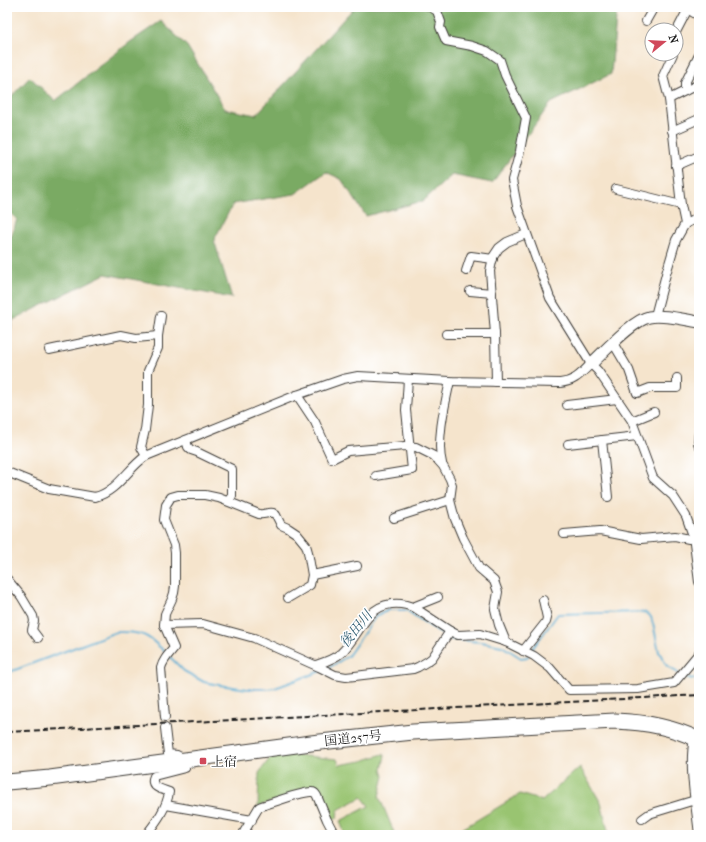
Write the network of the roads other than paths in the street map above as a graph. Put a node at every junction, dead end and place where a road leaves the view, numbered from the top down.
1 (430, 7) edge
2 (650, 8) edge
3 (687, 8) edge
4 (699, 16) edge
5 (646, 21) dead end
6 (681, 22) edge
7 (699, 55) edge
8 (669, 62) edge
9 (699, 84) edge
10 (685, 91) junction
11 (669, 99) junction
12 (699, 119) edge
13 (672, 131) junction
14 (699, 156) edge
15 (676, 166) junction
16 (616, 189) dead end
17 (681, 205) junction
18 (699, 217) edge
19 (685, 224) junction
20 (526, 234) junction
21 (493, 259) junction
22 (466, 271) dead end
23 (470, 290) dead end
24 (492, 293) junction
25 (161, 316) dead end
26 (655, 316) junction
27 (699, 322) edge
28 (446, 334) dead end
29 (495, 334) junction
30 (158, 336) junction
31 (613, 343) junction
32 (50, 350) dead end
33 (591, 364) junction
34 (677, 378) dead end
35 (408, 379) junction
36 (450, 381) junction
37 (496, 382) junction
38 (297, 395) junction
39 (617, 398) junction
40 (567, 405) dead end
41 (654, 412) dead end
42 (632, 421) junction
43 (699, 432) edge
44 (637, 436) junction
45 (186, 440) junction
46 (602, 440) junction
47 (568, 444) dead end
48 (699, 445) edge
49 (410, 446) junction
50 (146, 456) junction
51 (443, 466) junction
52 (7, 472) edge
53 (376, 476) dead end
54 (608, 497) dead end
55 (450, 500) junction
56 (228, 501) junction
57 (394, 518) dead end
58 (696, 533) edge
59 (564, 534) dead end
60 (357, 566) dead end
61 (312, 575) junction
62 (7, 579) edge
63 (699, 582) edge
64 (438, 597) dead end
65 (288, 598) dead end
66 (543, 600) dead end
67 (413, 607) junction
68 (164, 625) junction
69 (448, 635) junction
70 (38, 638) dead end
71 (506, 642) junction
72 (524, 651) junction
73 (699, 653) edge
74 (318, 666) junction
75 (164, 717) dead end
76 (165, 728) dead end
77 (697, 739) edge
78 (184, 759) junction
79 (7, 782) edge
80 (695, 800) junction
81 (166, 805) junction
82 (642, 819) dead end
83 (252, 820) junction
84 (244, 834) edge
85 (146, 835) edge
86 (335, 835) edge
87 (699, 835) edge

1 - 20 street
2 - 5 street
3 - 4 street
3 - 6 street
7 - 10 street
8 - 11 street
9 - 10 street
10 - 11 street
11 - 13 street
12 - 13 street
13 - 15 street
14 - 15 street
15 - 17 street
16 - 17 street
17 - 19 street
18 - 19 street
19 - 26 street
20 - 21 street
20 - 33 street
21 - 22 street
21 - 24 street
23 - 24 street
24 - 29 street
25 - 30 street
26 - 27 street
26 - 31 street
28 - 29 street
29 - 37 street
30 - 32 street
30 - 50 street
31 - 33 street
31 - 34 street
33 - 37 street
33 - 39 street
35 - 36 street
35 - 38 street
35 - 49 street
36 - 37 street
36 - 51 street
38 - 45 street
38 - 49 street
39 - 40 street
39 - 42 street
41 - 42 street
42 - 44 street
43 - 48 street
44 - 46 street
44 - 58 street
45 - 50 street
45 - 56 street
46 - 47 street
46 - 54 street
49 - 51 street
49 - 53 street
50 - 52 street
51 - 55 street
55 - 57 street
55 - 71 street
56 - 61 street
56 - 68 street
58 - 59 street
58 - 63 street
60 - 61 street
61 - 65 street
62 - 70 street
64 - 67 street
66 - 72 street
67 - 69 street
67 - 74 street
68 - 74 street
68 - 75 street
69 - 71 street
69 - 74 street
71 - 72 street
72 - 73 street
76 - 78 street
77 - 78 highway, 国道257号
77 - 80 street
78 - 79 highway, 国道257号
78 - 81 street
80 - 82 street
80 - 87 street
81 - 83 street
81 - 85 street
83 - 84 street
83 - 86 street

